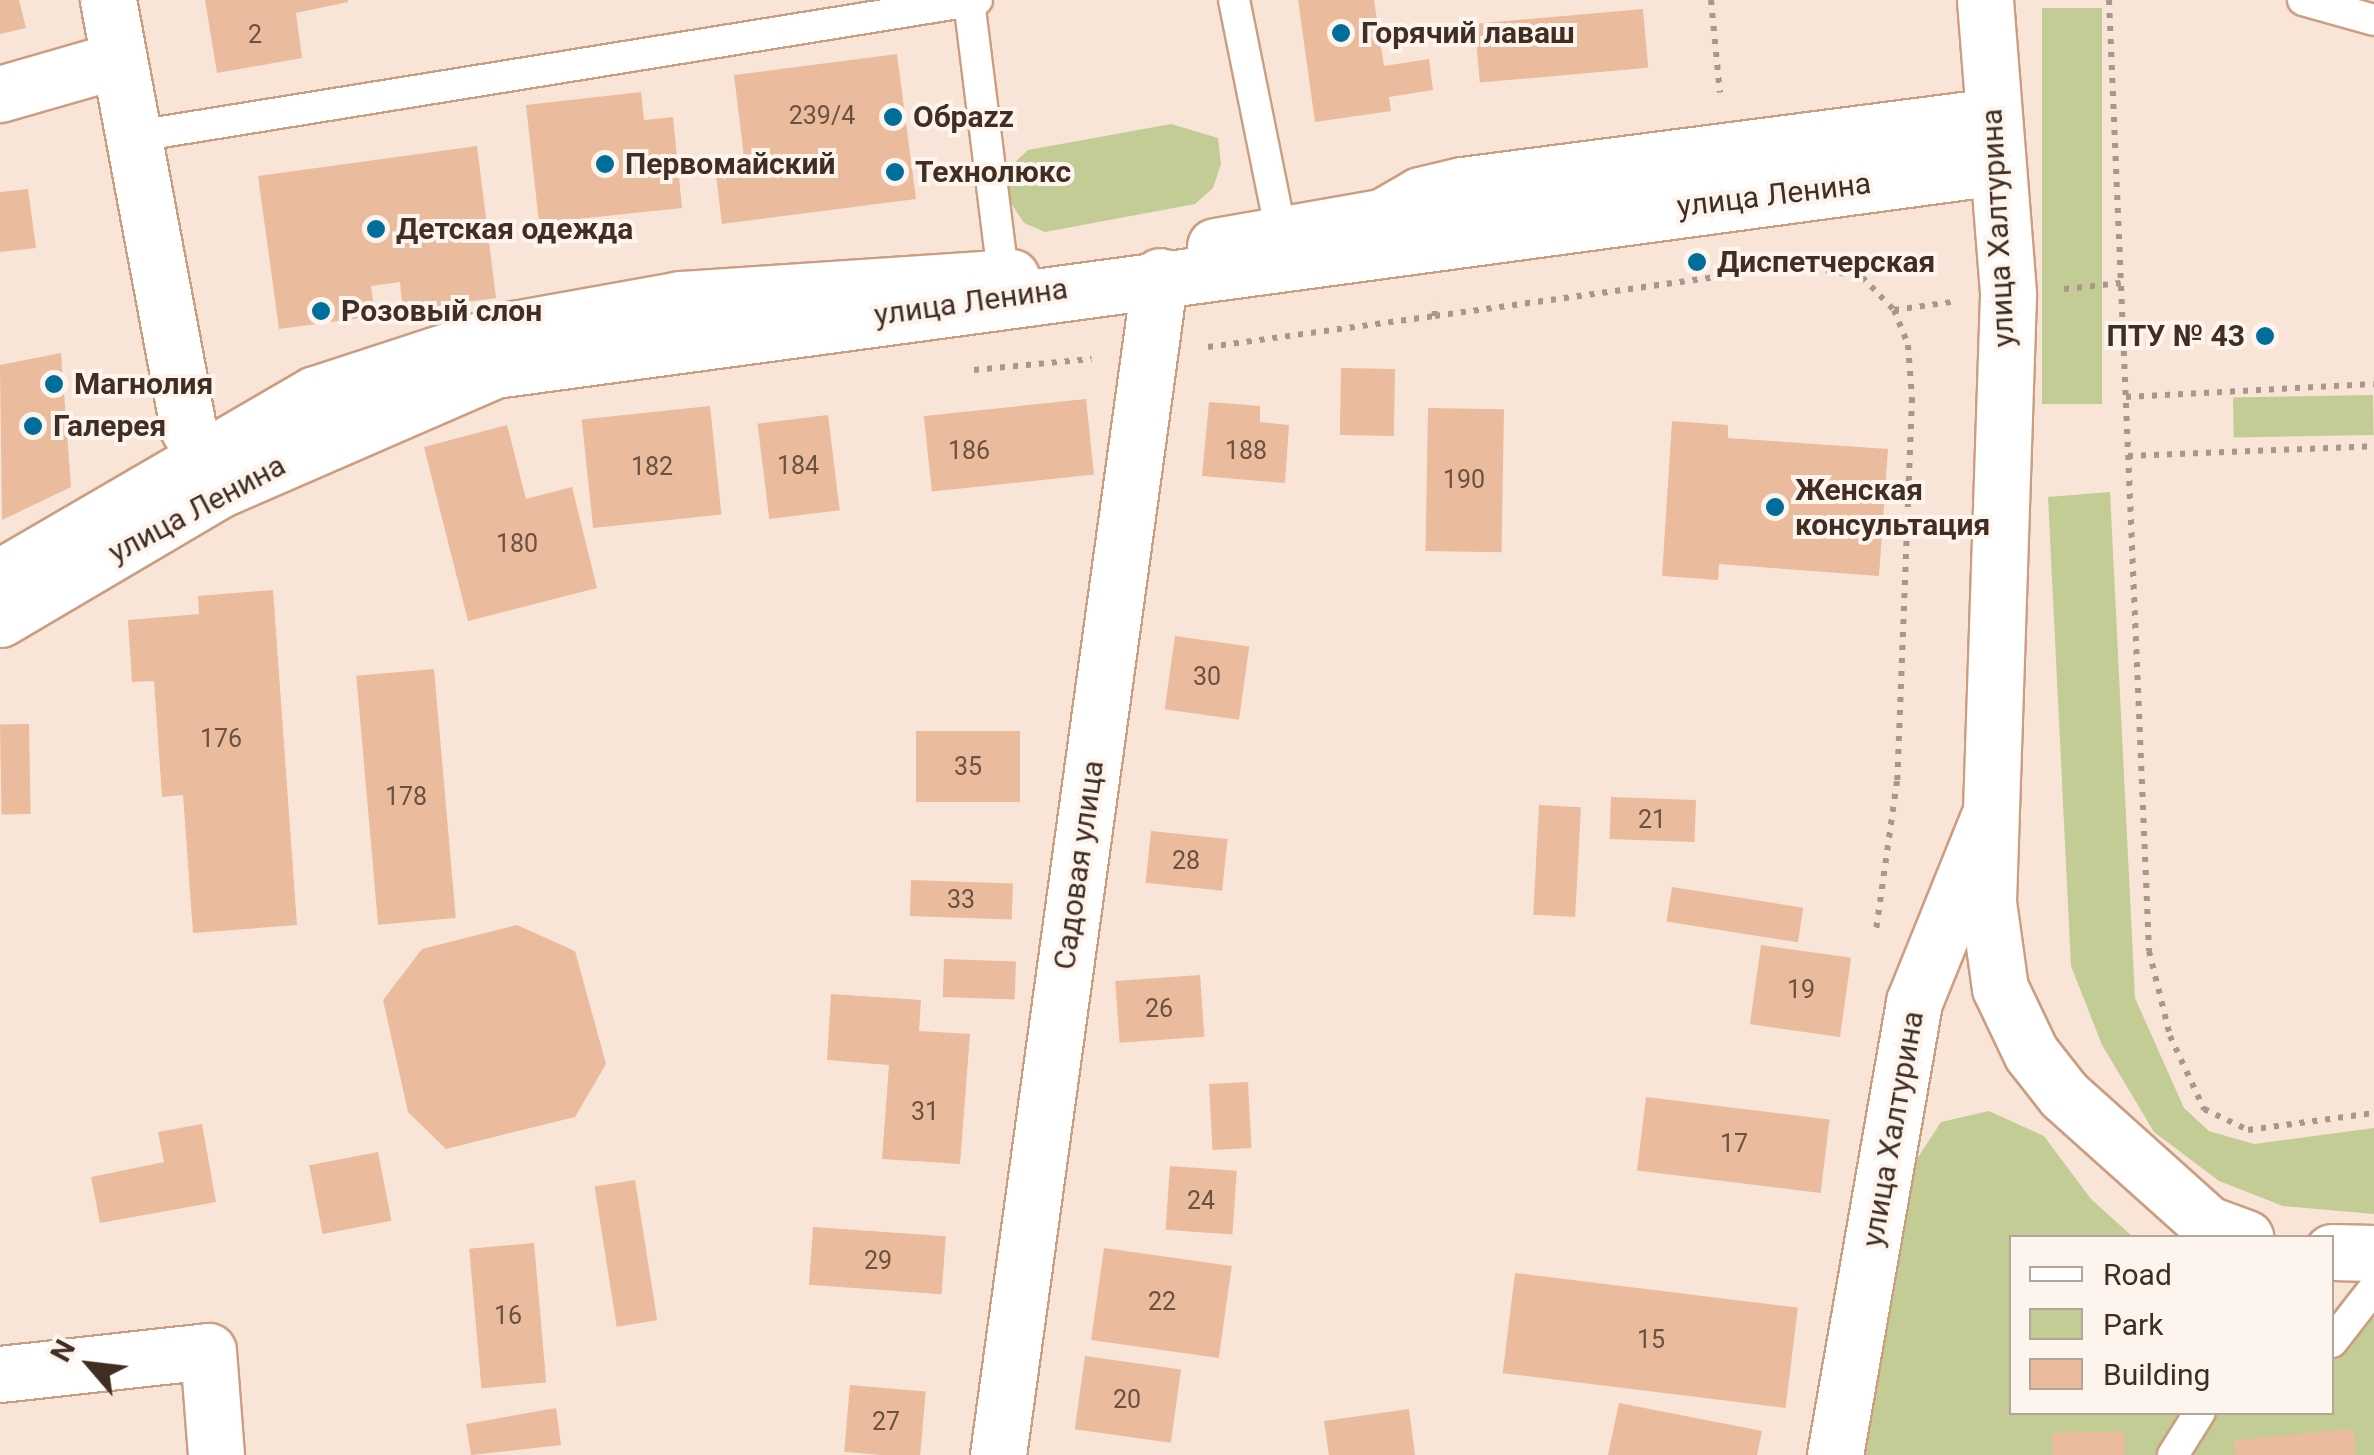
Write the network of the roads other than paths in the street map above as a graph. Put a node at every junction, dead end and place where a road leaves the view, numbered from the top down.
1 (108, 0) edge
2 (977, 0) edge
3 (1234, 0) edge
4 (1985, 0) edge
5 (2303, 0) edge
6 (969, 1) edge
7 (2374, 20) edge
8 (118, 60) junction
9 (0, 94) edge
10 (136, 136) junction
11 (1995, 141) junction
12 (1284, 248) junction
13 (1160, 276) junction
14 (1005, 288) junction
15 (212, 472) junction
16 (0, 577) edge
17 (0, 618) edge
18 (1990, 815) junction
19 (2238, 1235) edge
20 (2334, 1252) edge
21 (2374, 1254) edge
22 (2374, 1288) edge
23 (2334, 1339) edge
24 (0, 1374) edge
25 (2198, 1415) edge
26 (216, 1455) edge
27 (998, 1455) edge
28 (1835, 1455) edge
29 (2174, 1455) edge

1 - 8 street
2 - 6 lane
3 - 12 lane
4 - 11 street, улица Халтурина
5 - 7 lane
6 - 10 lane
6 - 14 lane
8 - 9 street
8 - 10 street
10 - 15 street
11 - 12 street
11 - 18 street, улица Халтурина
12 - 13 street, улица Ленина
12 - 14 street
13 - 14 street, улица Ленина
13 - 27 street, Садовая улица
14 - 15 street, улица Ленина
15 - 16 street
15 - 17 street, улица Ленина
18 - 19 street, улица Халтурина
18 - 28 street, улица Халтурина
20 - 21 street
22 - 23 lane
24 - 26 street
25 - 29 lane

